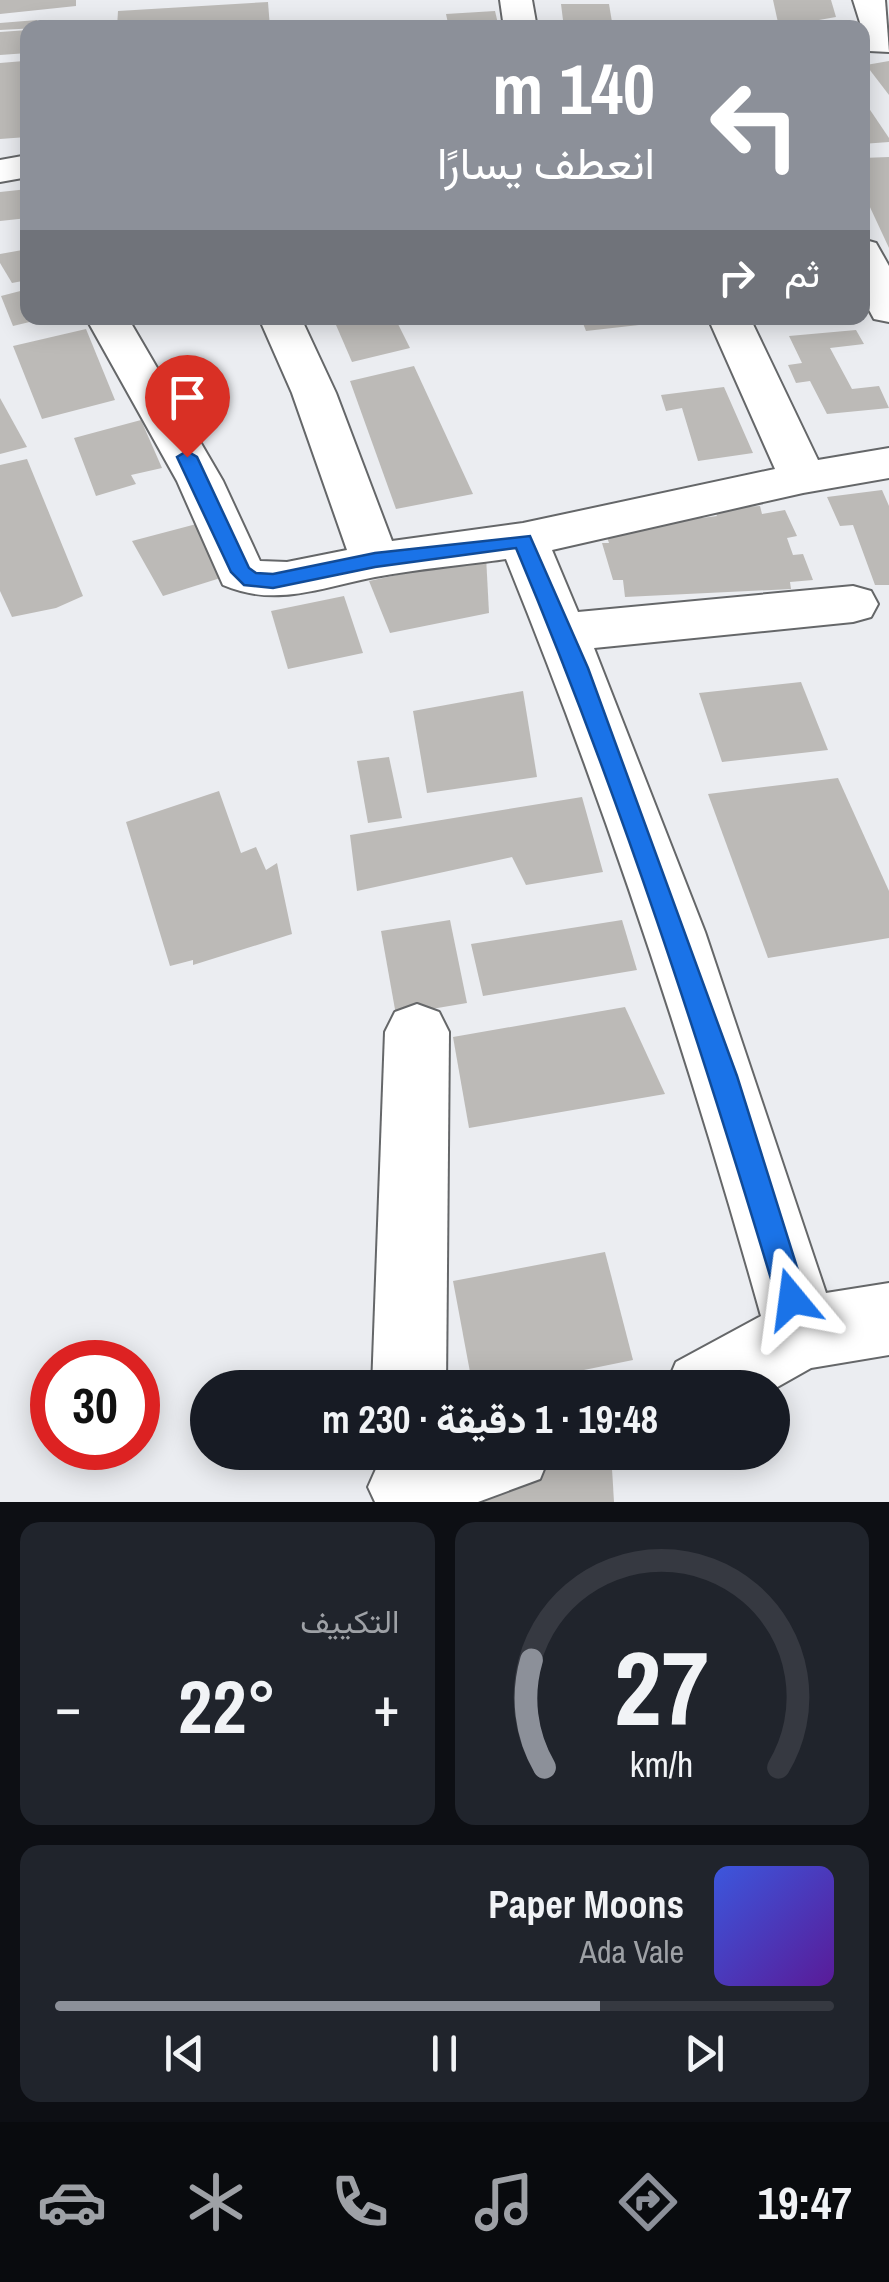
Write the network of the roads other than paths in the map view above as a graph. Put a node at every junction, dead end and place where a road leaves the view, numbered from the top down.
1 (869, 0) edge
2 (878, 44) edge
3 (870, 268) edge
4 (889, 310) edge
5 (111, 325) edge
6 (283, 325) edge
7 (732, 325) edge
8 (889, 464) edge
9 (803, 478) junction
10 (523, 540) junction
11 (375, 560) junction
12 (853, 604) dead end
13 (562, 632) junction
14 (417, 1032) dead end
15 (889, 1319) edge
16 (802, 1333) junction
17 (409, 1370) edge
18 (735, 1370) edge
19 (445, 1470) edge
20 (407, 1480) edge

1 - 2 street
3 - 4 street
5 - 11 street
6 - 11 street
7 - 9 street
8 - 9 street
9 - 10 street
10 - 11 street
10 - 13 street
12 - 13 street
13 - 16 street
14 - 17 street
15 - 16 street
16 - 18 street
19 - 20 street

